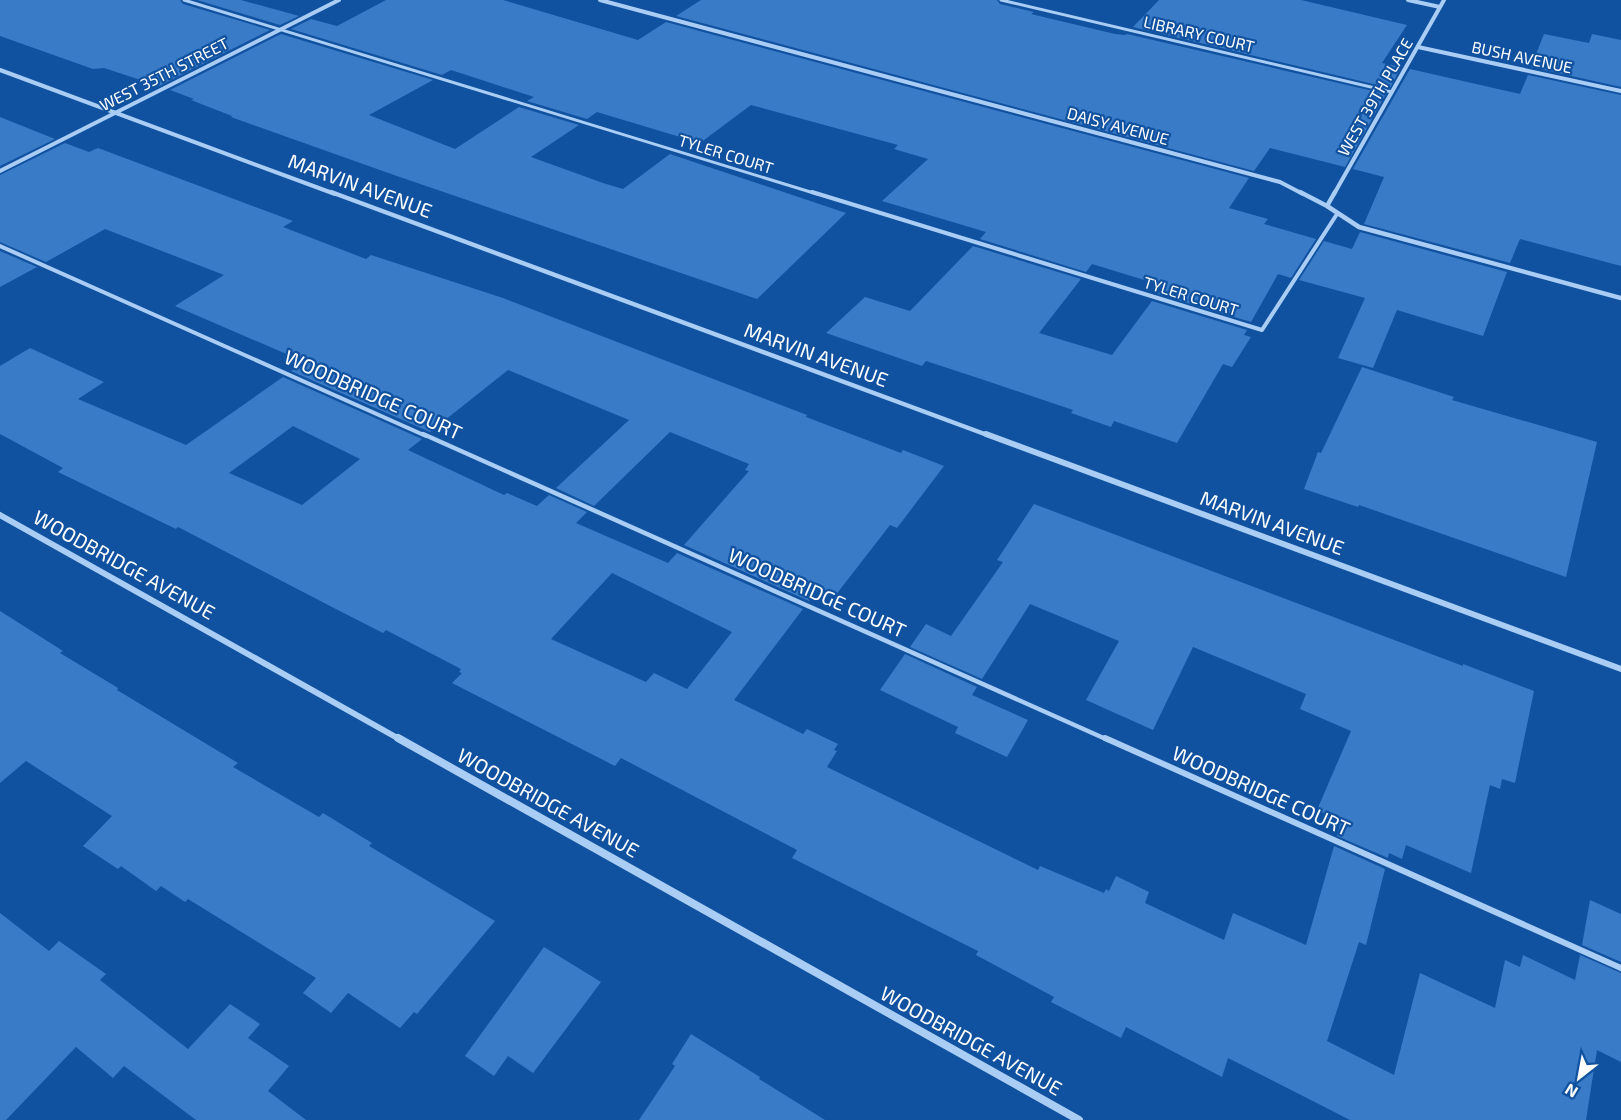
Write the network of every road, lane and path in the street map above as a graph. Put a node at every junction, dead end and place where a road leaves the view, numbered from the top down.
1 (184, 0) edge
2 (339, 0) edge
3 (600, 0) edge
4 (1001, 0) edge
5 (1408, 0) edge
6 (1444, 0) edge
7 (1440, 7) junction
8 (278, 30) junction
9 (1418, 47) junction
10 (0, 70) edge
11 (1621, 91) edge
12 (1392, 92) junction
13 (116, 112) junction
14 (0, 171) edge
15 (1327, 206) junction
16 (1337, 214) junction
17 (0, 246) edge
18 (1621, 298) edge
19 (0, 515) edge
20 (1621, 669) edge
21 (1621, 968) edge
22 (1079, 1120) edge

1 - 8 lane, TYLER COURT
2 - 8 street, WEST 35TH STREET
3 - 15 street, DAISY AVENUE
4 - 12 lane, LIBRARY COURT
5 - 7 street
6 - 7 street, WEST 39TH PLACE
7 - 9 street, WEST 39TH PLACE
8 - 13 street, WEST 35TH STREET
8 - 16 lane, TYLER COURT
9 - 11 street, BUSH AVENUE
9 - 12 street, WEST 39TH PLACE
10 - 13 street, MARVIN AVENUE
12 - 15 street, WEST 39TH PLACE
13 - 14 street, WEST 35TH STREET
13 - 20 street, MARVIN AVENUE
15 - 16 street, DAISY AVENUE
16 - 18 street, DAISY AVENUE
17 - 21 lane, WOODBRIDGE COURT
19 - 22 street, WOODBRIDGE AVENUE

